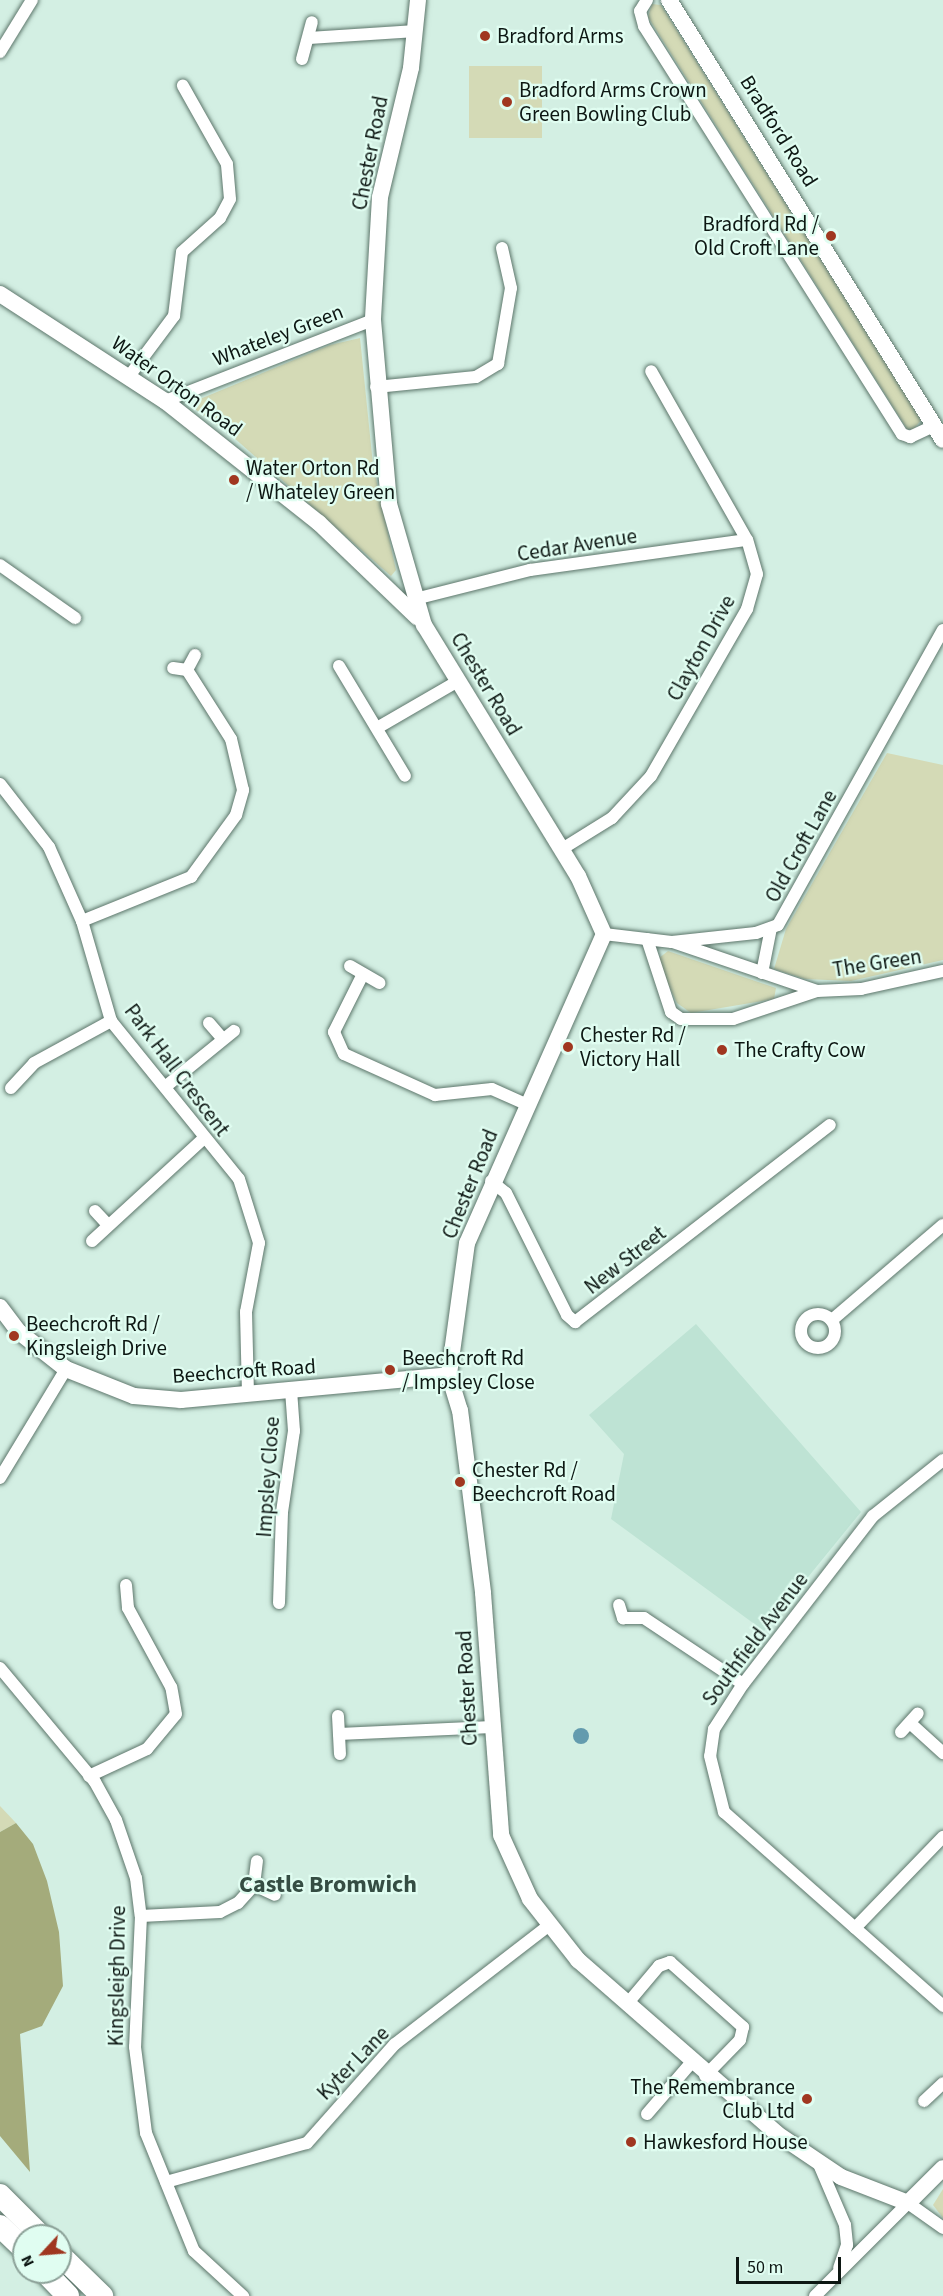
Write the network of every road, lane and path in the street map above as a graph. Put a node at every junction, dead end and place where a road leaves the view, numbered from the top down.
1 (32, 0) edge
2 (418, 0) edge
3 (647, 0) edge
4 (669, 0) edge
5 (312, 21) dead end
6 (416, 31) junction
7 (309, 38) junction
8 (0, 52) edge
9 (302, 59) dead end
10 (183, 86) dead end
11 (502, 248) dead end
12 (0, 294) edge
13 (372, 320) junction
14 (651, 371) dead end
15 (130, 375) junction
16 (376, 387) junction
17 (165, 400) junction
18 (939, 433) edge
19 (747, 540) junction
20 (0, 565) edge
21 (415, 599) junction
22 (75, 618) dead end
23 (424, 625) junction
24 (943, 630) edge
25 (195, 655) dead end
26 (339, 666) dead end
27 (173, 668) dead end
28 (187, 670) junction
29 (458, 681) junction
30 (377, 728) junction
31 (405, 776) dead end
32 (0, 784) edge
33 (562, 849) junction
34 (82, 921) junction
35 (771, 928) junction
36 (604, 934) junction
37 (647, 939) junction
38 (672, 942) junction
39 (350, 966) dead end
40 (943, 971) edge
41 (762, 973) junction
42 (363, 974) junction
43 (380, 983) dead end
44 (817, 991) junction
45 (111, 1021) junction
46 (209, 1023) dead end
47 (234, 1031) dead end
48 (221, 1037) junction
49 (11, 1088) dead end
50 (165, 1088) junction
51 (528, 1106) junction
52 (830, 1125) dead end
53 (203, 1139) junction
54 (491, 1181) junction
55 (95, 1211) dead end
56 (108, 1225) junction
57 (943, 1225) edge
58 (92, 1241) dead end
59 (0, 1307) edge
60 (831, 1320) dead end
61 (66, 1369) junction
62 (449, 1375) junction
63 (291, 1390) junction
64 (248, 1395) junction
65 (943, 1460) edge
66 (0, 1478) edge
67 (126, 1586) dead end
68 (279, 1603) dead end
69 (619, 1605) dead end
70 (0, 1668) edge
71 (743, 1684) junction
72 (339, 1716) dead end
73 (910, 1723) dead end
74 (492, 1727) junction
75 (339, 1734) junction
76 (943, 1753) edge
77 (340, 1754) dead end
78 (89, 1776) junction
79 (943, 1837) edge
80 (257, 1861) dead end
81 (254, 1886) junction
82 (275, 1894) dead end
83 (141, 1916) junction
84 (548, 1926) junction
85 (855, 1928) junction
86 (627, 2004) junction
87 (943, 2006) edge
88 (691, 2063) junction
89 (705, 2076) junction
90 (943, 2083) edge
91 (924, 2101) dead end
92 (647, 2114) dead end
93 (818, 2162) junction
94 (943, 2168) edge
95 (166, 2182) junction
96 (0, 2195) edge
97 (908, 2203) junction
98 (29, 2224) edge
99 (0, 2226) edge
100 (943, 2228) edge
101 (12, 2238) edge
102 (72, 2266) edge
103 (838, 2272) junction
104 (56, 2284) edge
105 (68, 2296) edge
106 (102, 2296) edge
107 (243, 2296) edge
108 (815, 2296) edge

1 - 8 street
2 - 6 main road, Chester Road
3 - 18 street
4 - 18 main road, Bradford Road
5 - 7 street
6 - 7 street
6 - 13 main road, Chester Road
7 - 9 street
10 - 15 street
11 - 16 street
12 - 15 main road, Water Orton Road
13 - 16 main road, Chester Road
13 - 17 street, Whateley Green
14 - 19 street, Clayton Drive
15 - 17 main road, Water Orton Road
16 - 21 main road, Chester Road
17 - 23 main road, Water Orton Road
19 - 21 street, Cedar Avenue
19 - 33 street, Clayton Drive
20 - 22 street
21 - 23 main road, Chester Road
23 - 29 main road, Chester Road
24 - 35 street, Old Croft Lane
25 - 28 street
26 - 30 street
27 - 28 street
28 - 34 street
29 - 30 street
29 - 33 main road, Chester Road
30 - 31 street
32 - 34 street, Park Hall Crescent
33 - 36 main road, Chester Road
34 - 45 street, Park Hall Crescent
35 - 38 street, Old Croft Lane
35 - 41 street
36 - 37 street, Old Croft Lane
36 - 51 main road, Chester Road
37 - 38 street, Old Croft Lane
37 - 44 street, The Green
38 - 41 street, The Green
39 - 42 street
40 - 44 street, The Green
41 - 44 street, The Green
42 - 43 street
42 - 51 street
45 - 49 street
45 - 50 street, Park Hall Crescent
46 - 48 street
47 - 48 street
48 - 50 street
50 - 53 street, Park Hall Crescent
51 - 54 main road, Chester Road
52 - 54 street, New Street
53 - 56 street
53 - 64 street, Park Hall Crescent
54 - 62 main road, Chester Road
55 - 56 street
56 - 58 street
57 - 60 street
59 - 61 main road, Beechcroft Road
61 - 64 main road, Beechcroft Road
61 - 66 street
62 - 63 main road, Beechcroft Road
62 - 74 main road, Chester Road
63 - 64 main road, Beechcroft Road
63 - 68 street, Impsley Close
65 - 71 street, Southfield Avenue
67 - 78 street
69 - 71 street
70 - 78 street, Kingsleigh Drive
71 - 85 street, Southfield Avenue
72 - 75 street
73 - 76 street
74 - 75 street
74 - 84 main road, Chester Road
75 - 77 street
78 - 83 street, Kingsleigh Drive
79 - 85 street
80 - 81 street
81 - 82 street
81 - 83 street
83 - 95 street, Kingsleigh Drive
84 - 86 main road, Chester Road
84 - 95 street, Kyter Lane
85 - 87 street, Southfield Avenue
86 - 88 main road, Chester Road
86 - 89 street
88 - 89 main road, Chester Road
88 - 92 street
89 - 93 main road, Chester Road
90 - 91 street
93 - 97 main road, Chester Road
93 - 103 street
94 - 97 main road
95 - 107 street, Kingsleigh Drive
96 - 98 highway
97 - 100 street
97 - 103 street
99 - 101 highway
102 - 106 highway
103 - 108 street
104 - 105 highway

